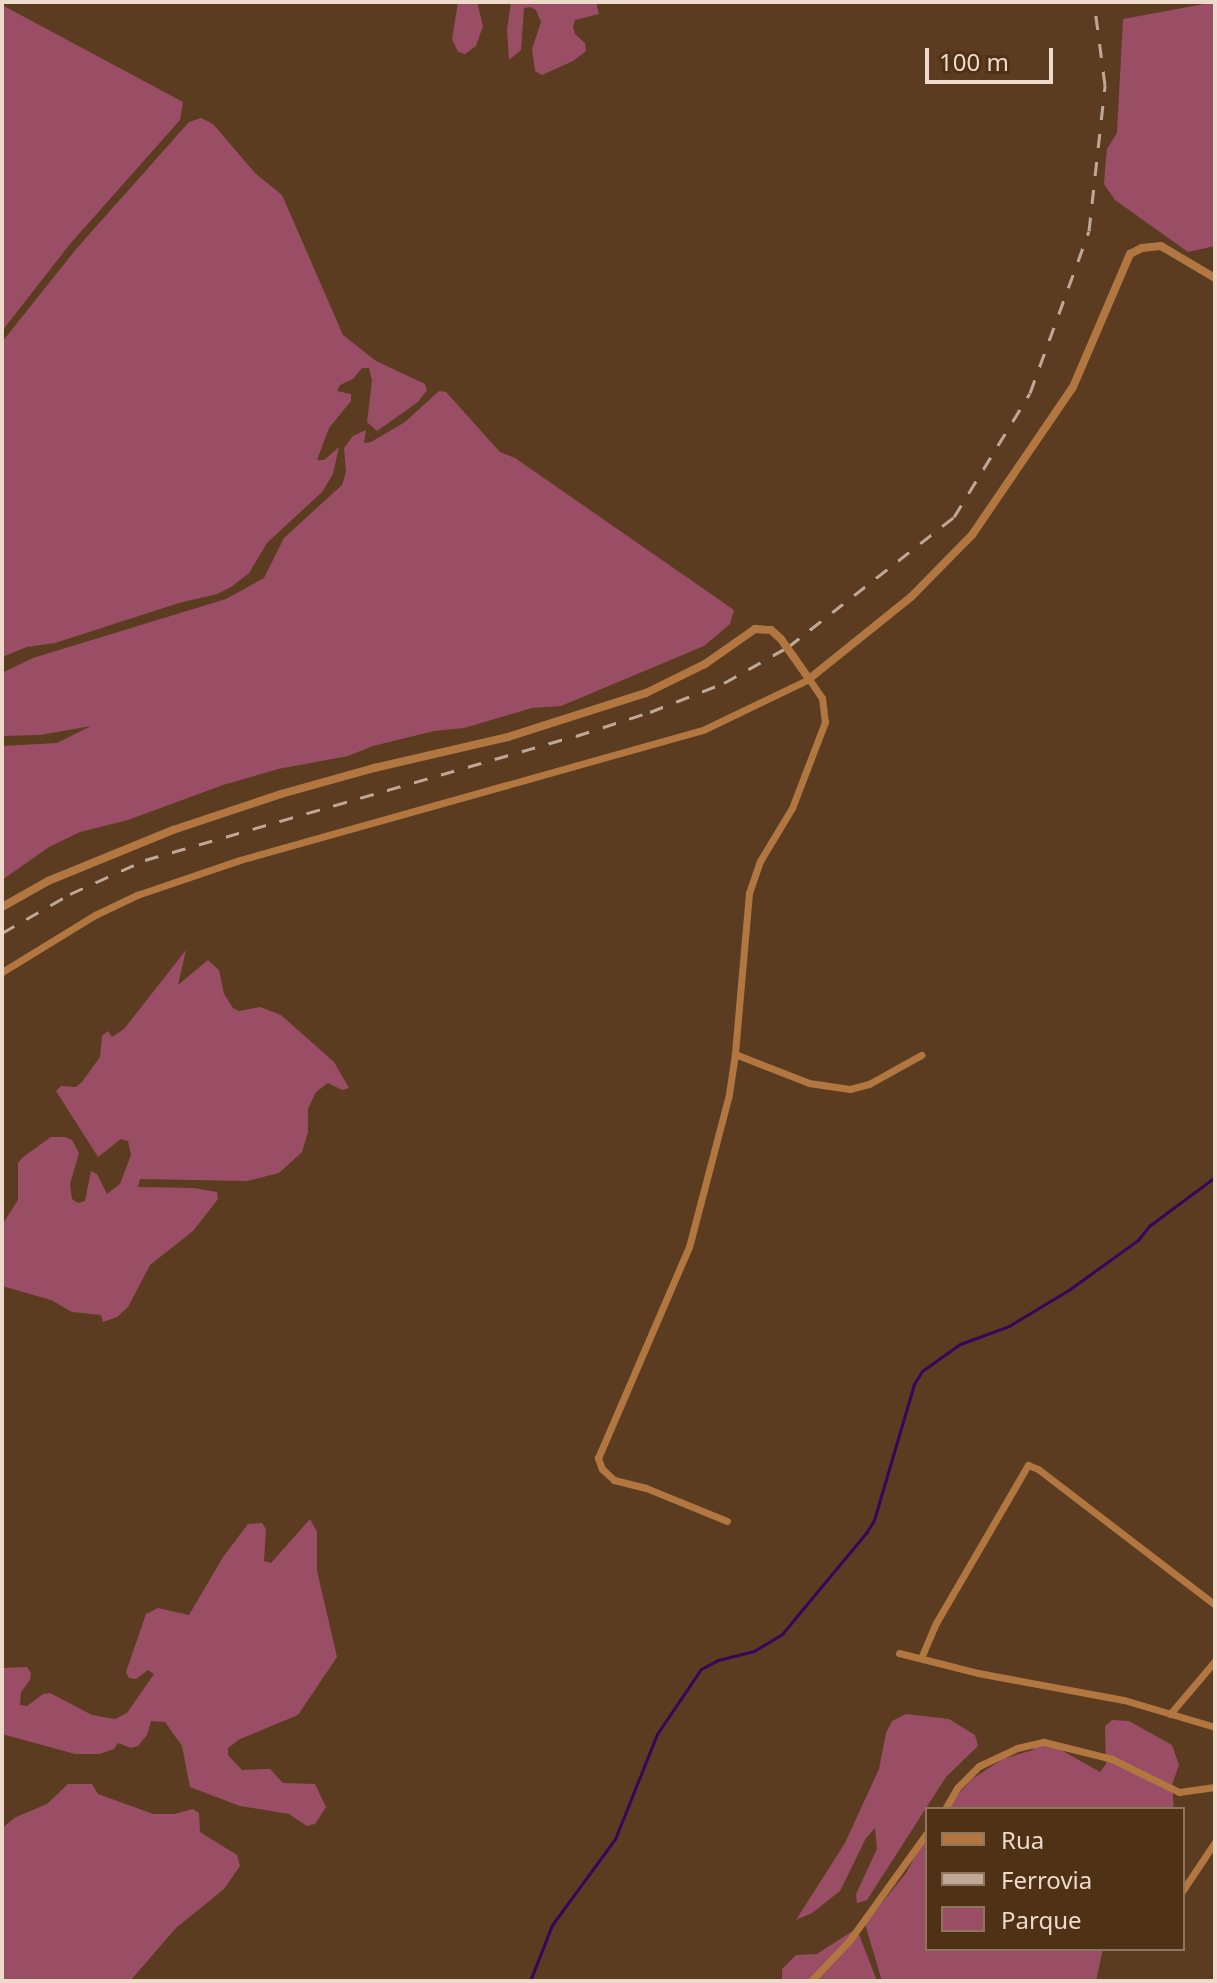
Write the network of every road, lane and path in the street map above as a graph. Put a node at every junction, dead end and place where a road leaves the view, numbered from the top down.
1 (1215, 278) edge
2 (809, 679) junction
3 (2, 907) edge
4 (2, 972) edge
5 (735, 1054) junction
6 (921, 1055) dead end
7 (727, 1521) dead end
8 (1215, 1605) edge
9 (899, 1653) dead end
10 (921, 1658) junction
11 (1215, 1661) edge
12 (1170, 1714) junction
13 (1215, 1727) edge
14 (1215, 1787) edge
15 (946, 1807) edge
16 (925, 1836) edge
17 (1215, 1842) edge
18 (1185, 1887) edge
19 (811, 1981) edge

1 - 2 street
2 - 3 street, bridge
2 - 4 street
2 - 5 street
5 - 6 street
5 - 7 street
8 - 10 street
9 - 10 street
10 - 12 street
11 - 12 street
12 - 13 street
14 - 15 street
16 - 19 street
17 - 18 street

